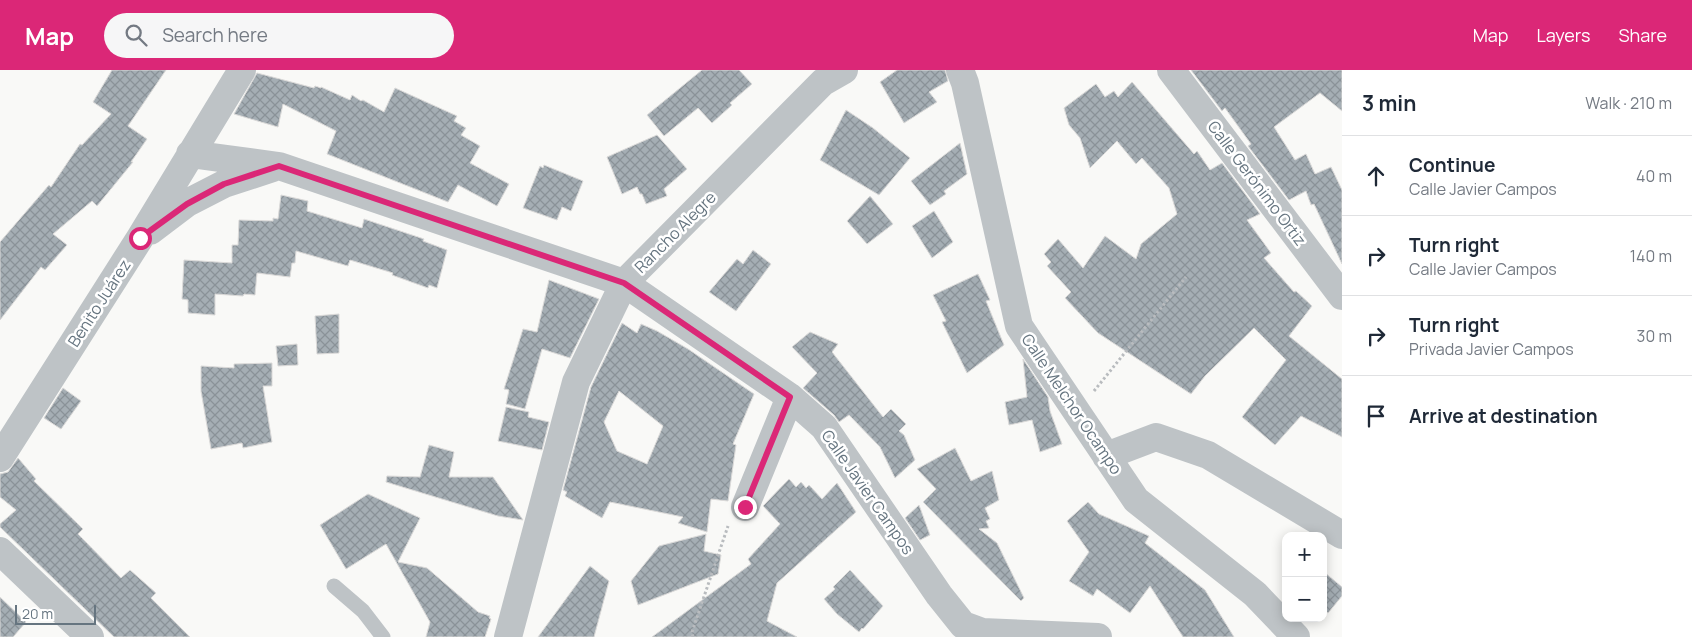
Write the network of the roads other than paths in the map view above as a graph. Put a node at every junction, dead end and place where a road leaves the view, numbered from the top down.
1 (242, 70) edge
2 (844, 70) edge
3 (960, 70) edge
4 (1171, 70) edge
5 (190, 154) junction
6 (279, 166) junction
7 (140, 238) junction
8 (624, 283) junction
9 (1342, 296) edge
10 (790, 397) junction
11 (1106, 456) junction
12 (0, 458) edge
13 (745, 507) road end
14 (1342, 535) edge
15 (0, 550) edge
16 (334, 586) dead end
17 (90, 637) edge
18 (383, 637) edge
19 (508, 637) edge
20 (1098, 637) edge
21 (1296, 637) edge

1 - 5 street, Benito Juárez
2 - 8 street, Rancho Alegre
3 - 11 street, Calle Melchor Ocampo
4 - 9 street, Calle Gerónimo Ortiz
5 - 6 street, Calle Javier Campos
5 - 7 street, Benito Juárez
6 - 7 street
6 - 8 street, Calle Javier Campos
7 - 12 street, Benito Juárez
8 - 10 street, Calle Javier Campos
8 - 19 street, Rancho Alegre
10 - 13 street
10 - 20 street, Calle Javier Campos
11 - 14 street
11 - 21 street, Calle Melchor Ocampo
15 - 17 street
16 - 18 lane

